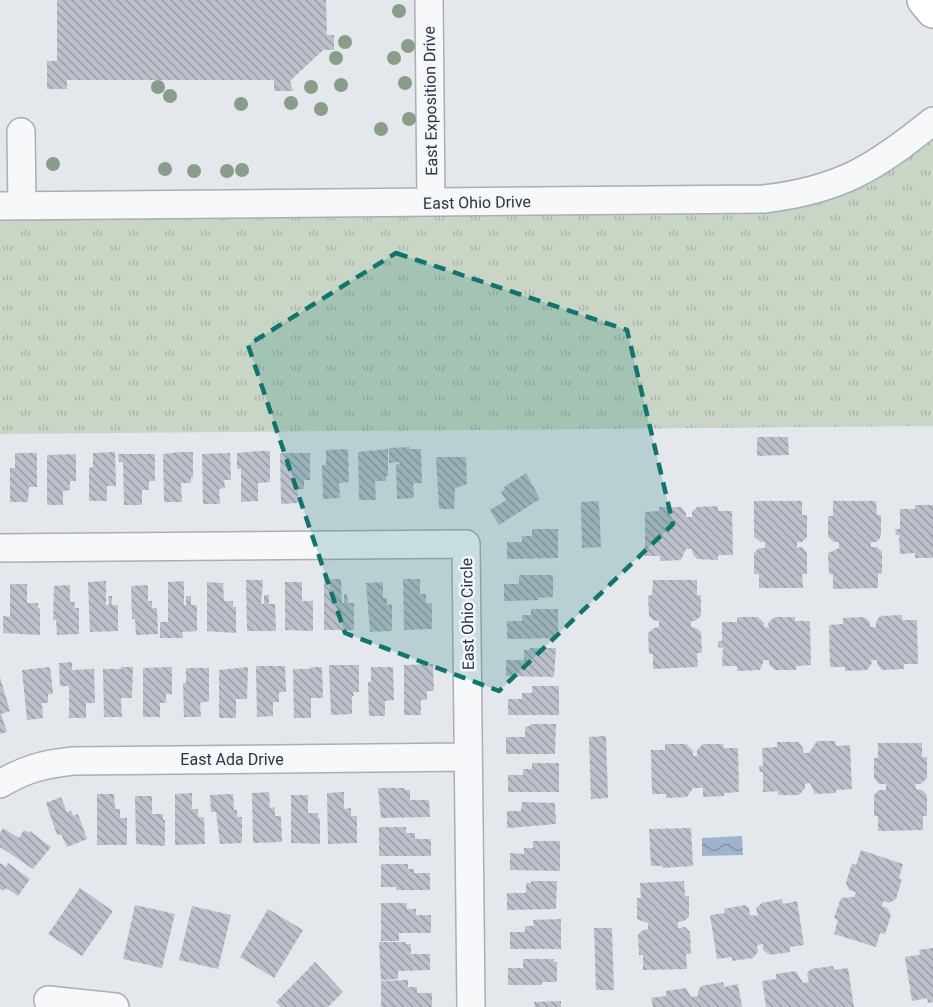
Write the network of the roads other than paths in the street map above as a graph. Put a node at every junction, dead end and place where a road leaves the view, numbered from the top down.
1 (429, 0) edge
2 (924, 0) edge
3 (933, 11) edge
4 (933, 121) edge
5 (21, 132) dead end
6 (431, 202) junction
7 (11, 206) edge
8 (0, 548) edge
9 (468, 757) junction
10 (0, 784) edge
11 (48, 1000) dead end
12 (115, 1007) edge
13 (471, 1007) edge

1 - 6 street, East Exposition Drive
2 - 3 main road
4 - 6 street, East Ohio Drive
5 - 7 street
6 - 7 street, East Ohio Drive
8 - 9 street, East Ohio Circle
9 - 10 street, East Ada Drive
9 - 13 street, East Ohio Circle
11 - 12 street

